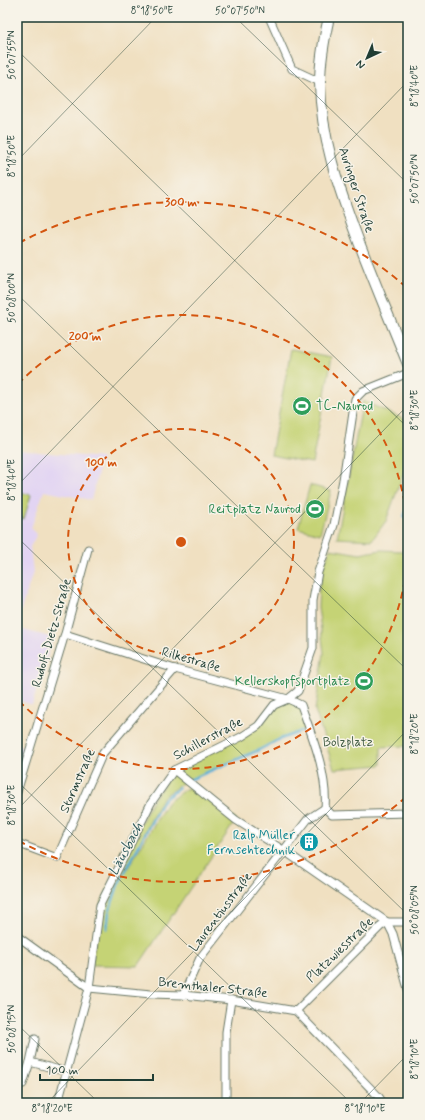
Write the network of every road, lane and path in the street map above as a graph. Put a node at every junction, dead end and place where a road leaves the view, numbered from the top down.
1 (269, 17) edge
2 (329, 17) edge
3 (320, 82) junction
4 (408, 364) edge
5 (408, 373) edge
6 (88, 549) dead end
7 (65, 634) junction
8 (175, 669) junction
9 (288, 699) junction
10 (174, 770) junction
11 (17, 792) edge
12 (325, 808) junction
13 (408, 813) edge
14 (17, 843) edge
15 (283, 850) junction
16 (387, 922) junction
17 (408, 922) edge
18 (17, 936) edge
19 (89, 988) junction
20 (408, 989) edge
21 (183, 995) junction
22 (231, 1000) junction
23 (296, 1011) junction
24 (35, 1039) dead end
25 (30, 1062) junction
26 (67, 1072) junction
27 (23, 1084) dead end
28 (58, 1103) edge
29 (226, 1103) edge
30 (383, 1103) edge

1 - 3 street
2 - 3 street, Auringer Straße
3 - 4 street, Auringer Straße
5 - 9 street, Schillerstraße
6 - 7 street, Rudolf-Dietz-Straße
7 - 8 street, Rilkestraße
7 - 11 street, Rudolf-Dietz-Straße
8 - 9 street, Rilkestraße
8 - 14 street, Stormstraße
9 - 10 street, Schillerstraße
9 - 12 street, Rilkestraße
10 - 15 street
10 - 19 street, Schillerstraße
12 - 13 street
12 - 15 street, Laurentiusstraße
15 - 16 street
15 - 21 street, Laurentiusstraße
16 - 17 street, Platzwiesstraße
16 - 20 street
16 - 23 street, Platzwiesstraße
18 - 19 street
19 - 21 street, Bremthaler Straße
19 - 26 street, Schillerstraße
21 - 22 street, Bremthaler Straße
22 - 23 street, Bremthaler Straße
22 - 29 street
23 - 30 street
24 - 25 street
25 - 26 street
25 - 27 street
26 - 28 street, Schillerstraße

